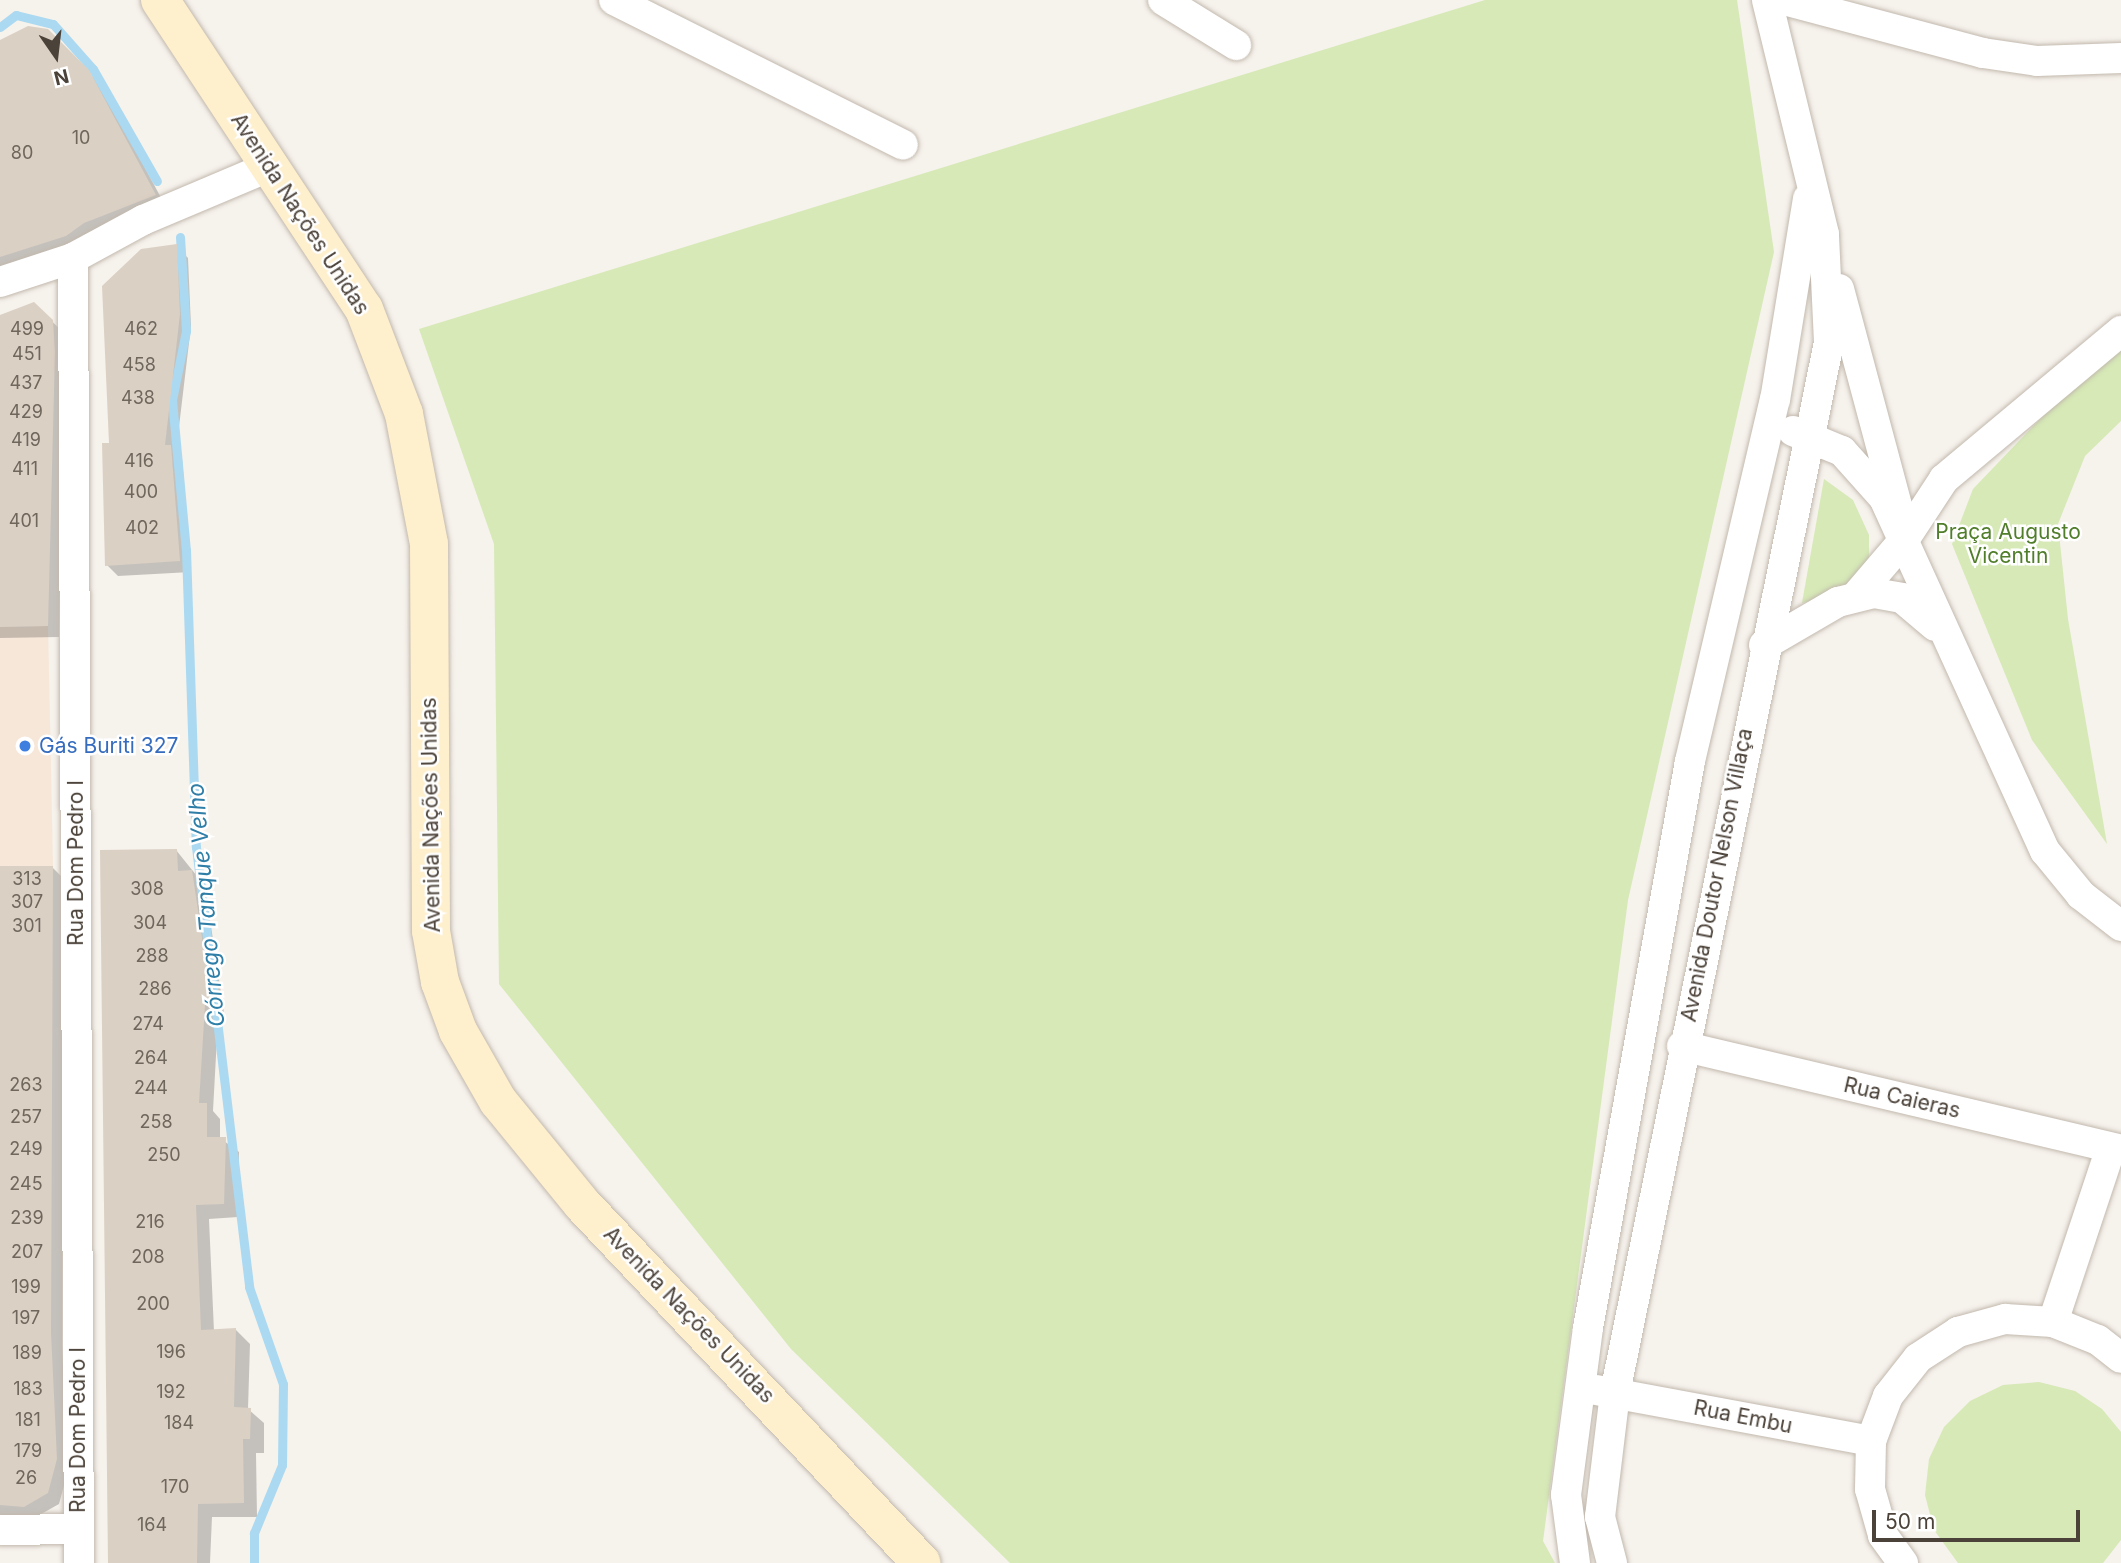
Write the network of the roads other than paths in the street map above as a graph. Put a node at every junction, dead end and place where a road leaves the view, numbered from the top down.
1 (160, 0) edge
2 (614, 0) edge
3 (1163, 0) edge
4 (1767, 0) edge
5 (1784, 0) edge
6 (1236, 46) dead end
7 (2121, 58) edge
8 (903, 145) dead end
9 (273, 165) junction
10 (1810, 189) junction
11 (1824, 234) junction
12 (73, 257) junction
13 (0, 282) edge
14 (2121, 331) edge
15 (1829, 342) junction
16 (1779, 379) junction
17 (1877, 426) junction
18 (1768, 431) junction
19 (1811, 436) junction
20 (1944, 479) junction
21 (1892, 480) junction
22 (1904, 540) junction
23 (1857, 595) junction
24 (1943, 635) junction
25 (1764, 645) junction
26 (2121, 926) edge
27 (1682, 1046) junction
28 (2116, 1149) edge
29 (2053, 1322) junction
30 (2121, 1358) edge
31 (1579, 1387) junction
32 (1615, 1393) junction
33 (1871, 1441) junction
34 (79, 1529) junction
35 (0, 1530) edge
36 (79, 1563) edge
37 (922, 1563) edge
38 (1576, 1563) edge
39 (1612, 1563) edge
40 (1903, 1563) edge

1 - 9 street, Avenida Nações Unidas
2 - 8 street
3 - 6 street
4 - 10 street, Avenida Doutor Nelson Villaça
5 - 7 street
9 - 12 street
9 - 37 street, Avenida Nações Unidas
10 - 11 street, Avenida Doutor Nelson Villaça
10 - 16 street, Avenida Doutor Nelson Villaça
11 - 15 street, Avenida Doutor Nelson Villaça
11 - 17 street
12 - 13 street
12 - 34 street, Rua Dom Pedro I
14 - 20 street
15 - 16 street
15 - 17 street
15 - 19 street, Avenida Doutor Nelson Villaça
16 - 18 street, Avenida Doutor Nelson Villaça
17 - 21 street
18 - 19 street
18 - 31 street, Avenida Doutor Nelson Villaça
19 - 22 street
19 - 25 street, Avenida Doutor Nelson Villaça
20 - 21 street
20 - 22 street
21 - 22 street
22 - 23 street
22 - 24 street
23 - 24 street
23 - 25 street
24 - 26 street
25 - 27 street, Avenida Doutor Nelson Villaça
27 - 28 street, Rua Caieras
27 - 32 street, Avenida Doutor Nelson Villaça
28 - 29 street
29 - 30 street
29 - 33 street
31 - 32 street, Rua Embu
31 - 38 street, Avenida Doutor Nelson Villaça
32 - 33 street, Rua Embu
32 - 39 street, Avenida Doutor Nelson Villaça
33 - 40 street
34 - 35 street
34 - 36 street, Rua Dom Pedro I

